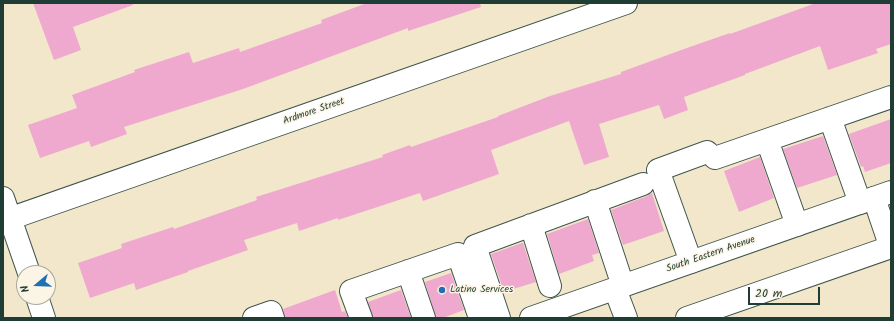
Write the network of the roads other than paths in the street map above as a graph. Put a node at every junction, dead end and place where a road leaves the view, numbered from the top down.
1 (626, 3) edge
2 (891, 97) edge
3 (830, 118) junction
4 (767, 140) junction
5 (643, 184) dead end
6 (875, 198) edge
7 (595, 201) junction
8 (5, 212) edge
9 (531, 225) junction
10 (797, 225) junction
11 (891, 247) edge
12 (691, 262) junction
13 (26, 265) edge
14 (408, 272) junction
15 (550, 286) dead end
16 (619, 287) junction
17 (40, 305) edge
18 (44, 318) edge
19 (254, 318) edge
20 (273, 318) edge
21 (360, 318) edge
22 (424, 318) edge
23 (480, 318) edge
24 (500, 318) edge
25 (531, 318) edge
26 (626, 318) edge
27 (687, 318) edge

1 - 8 street, Ardmore Street
2 - 3 street
3 - 4 street
3 - 6 street
4 - 10 street
4 - 12 street
5 - 7 street
6 - 10 street, South Eastern Avenue
6 - 11 street
7 - 9 street
7 - 16 street
8 - 13 street
9 - 15 street
9 - 24 street
10 - 12 street, South Eastern Avenue
11 - 27 street
12 - 16 street, South Eastern Avenue
14 - 21 street
14 - 22 street
14 - 23 street
16 - 25 street, South Eastern Avenue
16 - 26 street
17 - 18 street
19 - 20 street

